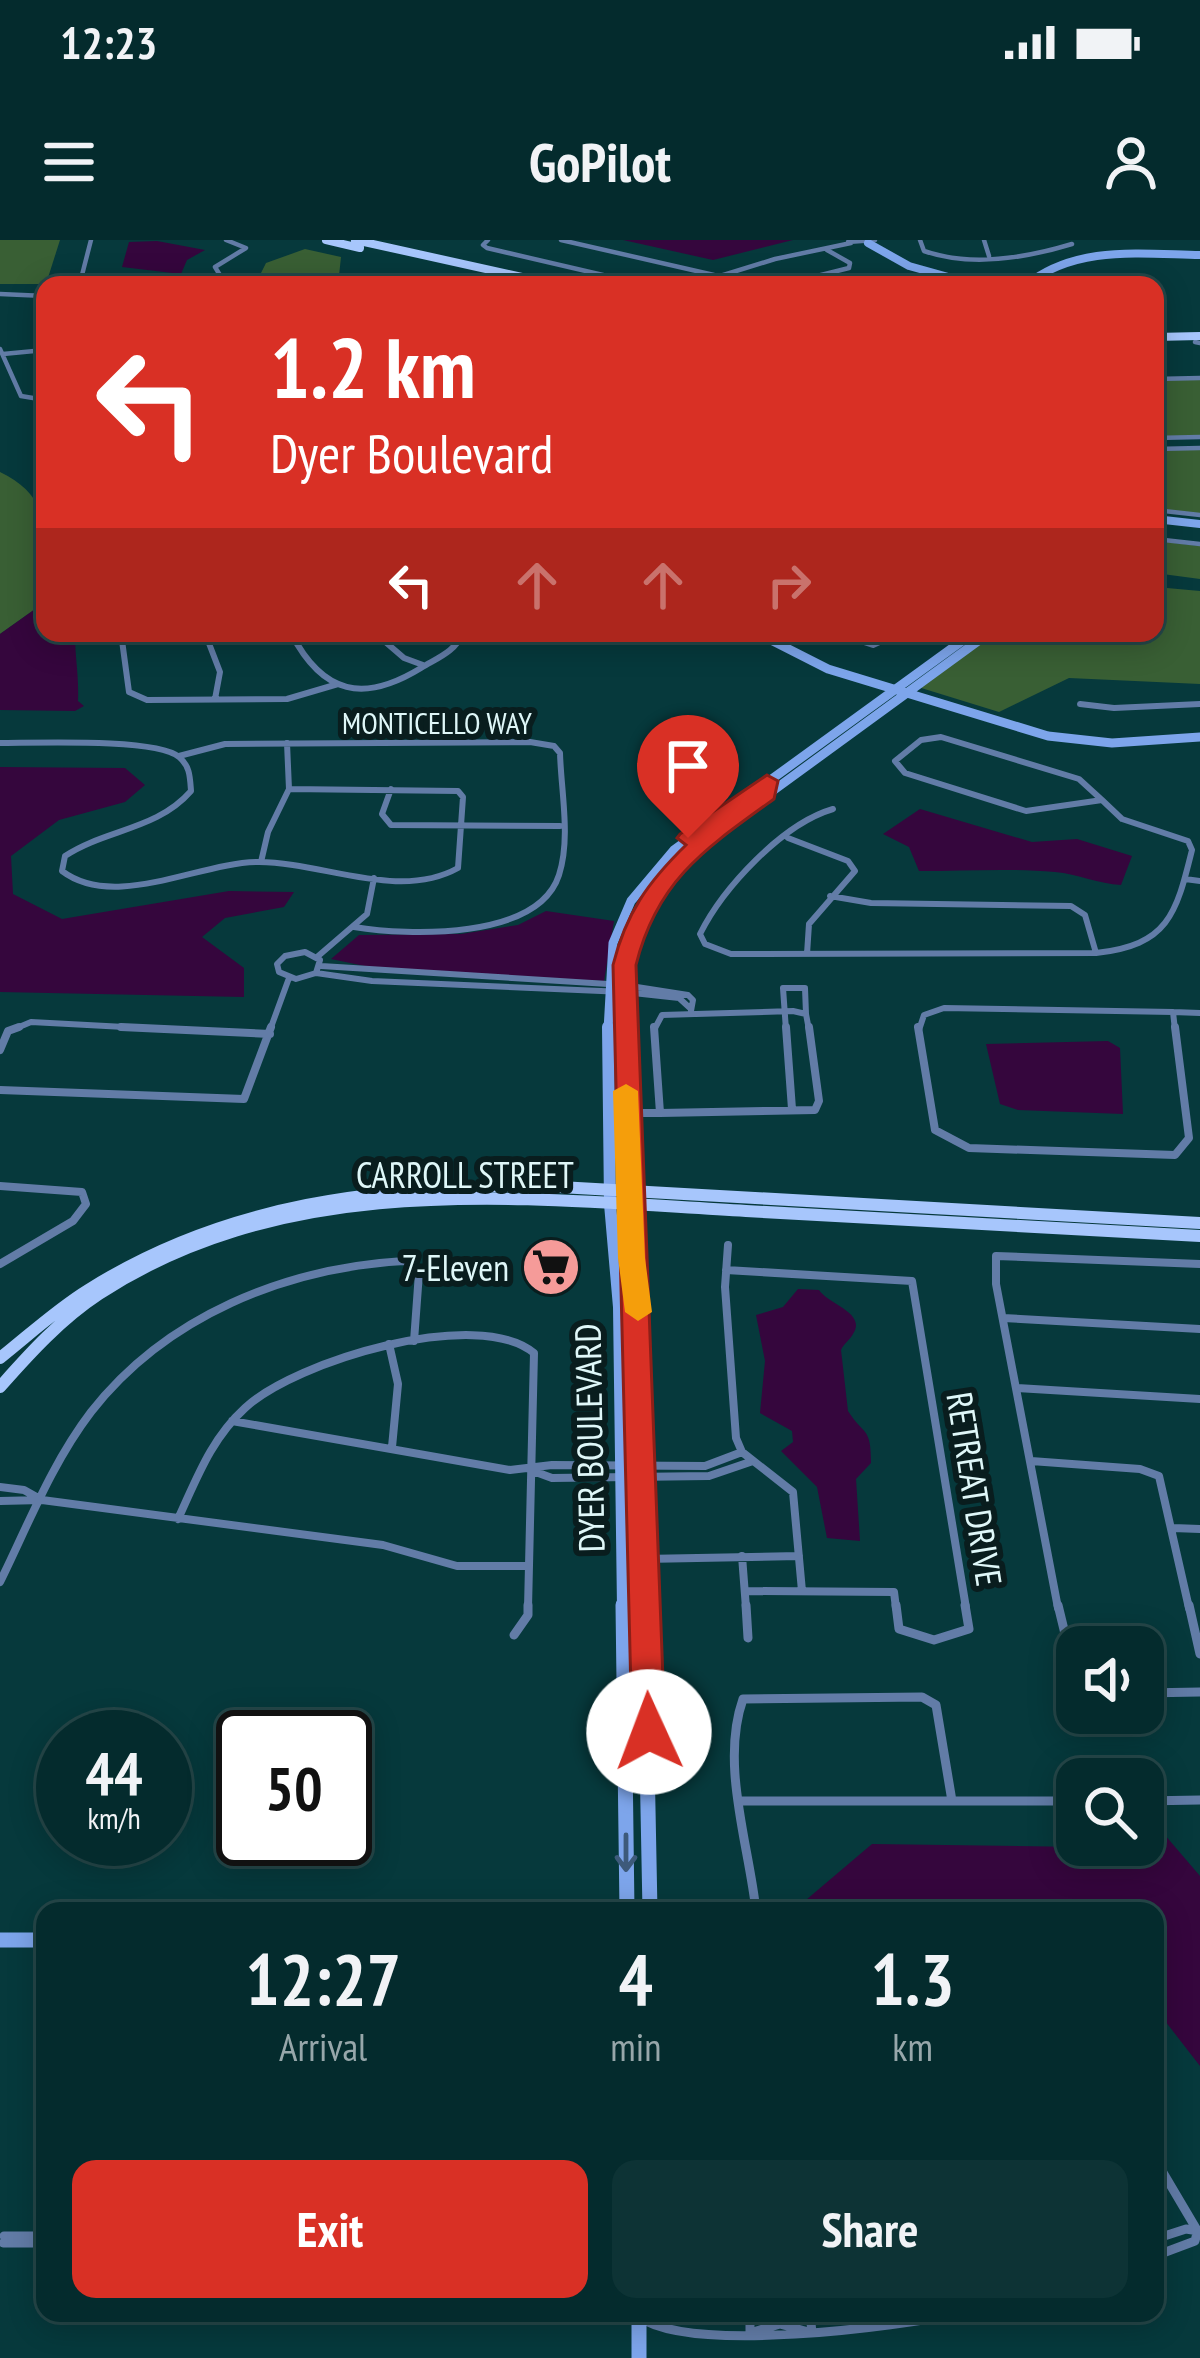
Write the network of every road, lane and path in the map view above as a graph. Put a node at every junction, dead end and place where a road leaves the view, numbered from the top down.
1 (91, 240) edge
2 (226, 240) edge
3 (326, 240) edge
4 (355, 240) edge
5 (488, 240) edge
6 (561, 240) edge
7 (920, 240) edge
8 (984, 240) edge
9 (861, 242) edge
10 (1072, 244) dead end
11 (826, 249) junction
12 (989, 256) junction
13 (1200, 257) edge
14 (715, 275) joint
15 (88, 276) edge
16 (220, 276) edge
17 (487, 276) edge
18 (517, 276) edge
19 (607, 276) edge
20 (817, 276) edge
21 (925, 276) edge
22 (940, 276) edge
23 (1039, 276) edge
24 (1051, 276) edge
25 (0, 295) edge
26 (36, 296) edge
27 (1164, 340) edge
28 (1199, 341) edge
29 (36, 350) edge
30 (1, 351) edge
31 (1200, 378) edge
32 (1164, 379) edge
33 (36, 401) edge
34 (1200, 437) edge
35 (1164, 438) edge
36 (1164, 448) edge
37 (1200, 448) edge
38 (1200, 515) edge
39 (1164, 517) edge
40 (1164, 520) edge
41 (1200, 526) edge
42 (1164, 541) edge
43 (1200, 544) edge
44 (123, 642) edge
45 (208, 642) edge
46 (296, 642) edge
47 (385, 642) edge
48 (460, 642) edge
49 (774, 642) edge
50 (789, 642) edge
51 (962, 642) edge
52 (975, 642) edge
53 (423, 665) junction
54 (338, 684) junction
55 (904, 689) junction
56 (214, 700) junction
57 (1080, 704) dead end
58 (1200, 704) edge
59 (1200, 734) edge
60 (0, 743) edge
61 (286, 743) junction
62 (179, 756) junction
63 (767, 781) junction
64 (289, 789) junction
65 (391, 789) junction
66 (766, 794) junction
67 (1103, 800) junction
68 (833, 809) dead end
69 (461, 826) junction
70 (560, 826) junction
71 (786, 837) junction
72 (1200, 839) edge
73 (1188, 841) junction
74 (261, 862) junction
75 (1185, 876) junction
76 (374, 878) junction
77 (1200, 878) edge
78 (830, 896) junction
79 (353, 927) junction
80 (1096, 953) junction
81 (807, 954) junction
82 (318, 965) junction
83 (289, 978) junction
84 (624, 988) junction
85 (608, 989) junction
86 (691, 1011) junction
87 (784, 1011) junction
88 (1173, 1012) junction
89 (1200, 1013) edge
90 (806, 1014) junction
91 (270, 1034) junction
92 (0, 1050) edge
93 (0, 1090) edge
94 (792, 1109) junction
95 (626, 1113) junction
96 (660, 1113) junction
97 (0, 1186) edge
98 (610, 1197) junction
99 (629, 1197) junction
100 (330, 1200) junction
101 (1200, 1223) edge
102 (1200, 1236) edge
103 (728, 1245) dead end
104 (0, 1264) edge
105 (1200, 1264) edge
106 (726, 1270) junction
107 (1003, 1318) junction
108 (1200, 1329) edge
109 (414, 1341) junction
110 (388, 1344) junction
111 (0, 1358) edge
112 (0, 1387) edge
113 (1017, 1388) junction
114 (1200, 1399) edge
115 (232, 1421) junction
116 (392, 1447) junction
117 (742, 1452) junction
118 (753, 1461) junction
119 (1031, 1461) junction
120 (532, 1471) junction
121 (622, 1472) junction
122 (641, 1472) junction
123 (0, 1487) edge
124 (42, 1500) junction
125 (0, 1501) edge
126 (178, 1519) junction
127 (1173, 1528) junction
128 (1200, 1529) edge
129 (742, 1556) junction
130 (799, 1556) junction
131 (644, 1559) junction
132 (529, 1566) junction
133 (0, 1582) edge
134 (745, 1591) junction
135 (802, 1591) junction
136 (1062, 1626) edge
137 (514, 1635) dead end
138 (748, 1638) dead end
139 (1200, 1654) edge
140 (1200, 1692) edge
141 (1164, 1693) edge
142 (1200, 1800) edge
143 (1056, 1801) edge
144 (1164, 1801) edge
145 (740, 1802) junction
146 (952, 1802) junction
147 (627, 1902) edge
148 (650, 1902) edge
149 (755, 1902) edge
150 (0, 1940) edge
151 (36, 1940) edge
152 (1164, 2174) edge
153 (1199, 2233) edge
154 (1164, 2236) edge
155 (4, 2239) dead end
156 (36, 2240) edge
157 (1164, 2253) edge
158 (641, 2322) edge
159 (649, 2322) edge
160 (750, 2322) edge
161 (811, 2322) edge
162 (918, 2322) edge
163 (749, 2333) junction
164 (812, 2333) junction
165 (639, 2358) edge

1 - 15 street
2 - 16 street
3 - 17 main road
4 - 18 main road
5 - 19 street
6 - 14 street
7 - 12 street
8 - 12 street
9 - 11 street
9 - 21 main road
9 - 22 main road
10 - 12 street
11 - 14 street
11 - 20 street
13 - 23 main road
13 - 24 main road
25 - 26 street
27 - 28 main road
29 - 30 street
30 - 33 street
31 - 32 street
34 - 35 street
36 - 37 street
38 - 39 street
40 - 41 main road
42 - 43 street
44 - 56 street
45 - 56 street
46 - 54 street
47 - 53 street
48 - 53 street
49 - 55 main road
50 - 55 main road
51 - 55 main road, DYER BOULEVARD
52 - 55 main road, DYER BOULEVARD
53 - 54 street
54 - 56 street
55 - 59 main road
55 - 63 main road, DYER BOULEVARD
55 - 66 main road, DYER BOULEVARD
57 - 58 street
60 - 62 street
61 - 62 street, MONTICELLO WAY
61 - 64 street
61 - 70 street, MONTICELLO WAY
62 - 74 street
63 - 66 main road
63 - 85 main road, DYER BOULEVARD
64 - 65 street
64 - 74 street
65 - 69 street
65 - 69 street
66 - 84 main road, DYER BOULEVARD
67 - 67 street
67 - 73 street
68 - 71 street
69 - 70 street
69 - 76 street
70 - 79 street, MONTICELLO WAY
71 - 78 street
71 - 81 street
72 - 73 street
73 - 75 street
74 - 76 street
75 - 77 street
75 - 80 street
76 - 79 street
78 - 80 street
78 - 81 street
79 - 82 street
80 - 81 street
82 - 83 street
82 - 83 street
82 - 85 street
83 - 91 street
84 - 85 street
84 - 86 street
84 - 95 main road, DYER BOULEVARD
85 - 98 main road, DYER BOULEVARD
86 - 87 street
86 - 96 street
87 - 90 street
87 - 90 street
87 - 94 street
88 - 88 street
88 - 89 street
90 - 94 street
91 - 92 street
91 - 93 street
94 - 96 street
95 - 96 street
95 - 99 main road, DYER BOULEVARD
97 - 104 street
98 - 99 main road, CARROLL STREET
98 - 100 main road, CARROLL STREET
98 - 121 main road, DYER BOULEVARD
99 - 101 main road, CARROLL STREET
99 - 102 main road, CARROLL STREET
99 - 122 main road, DYER BOULEVARD
100 - 111 main road, CARROLL STREET
100 - 112 main road, CARROLL STREET
103 - 106 street
105 - 107 street
106 - 117 street
106 - 135 street, RETREAT DRIVE
107 - 108 street
107 - 113 street
109 - 110 street
109 - 120 street
109 - 124 street
110 - 115 street
110 - 116 street
113 - 114 street
113 - 119 street
115 - 116 street
115 - 126 street
116 - 120 street
117 - 118 street
117 - 122 street
118 - 122 street
118 - 130 street
119 - 127 street
119 - 136 street
120 - 121 street
120 - 132 street
121 - 122 street
121 -> 147 main road, DYER BOULEVARD
122 - 131 main road, DYER BOULEVARD
123 - 124 street
124 - 125 street
124 - 126 street
124 - 133 street
126 - 132 street
127 - 128 street
127 - 139 street
129 - 130 street
129 - 131 street
129 - 134 street
130 - 135 street
131 - 148 main road, DYER BOULEVARD
132 - 137 street
134 - 135 street, RETREAT DRIVE
134 - 138 street
140 - 141 street
142 - 144 street
143 - 146 street
145 - 146 street
145 - 146 street
145 - 149 street
150 - 151 main road
152 - 153 street
153 - 154 street
153 - 157 street
155 - 156 street
158 - 165 main road
159 - 163 street
160 - 163 street
161 - 164 street
162 - 164 street
163 - 164 street

